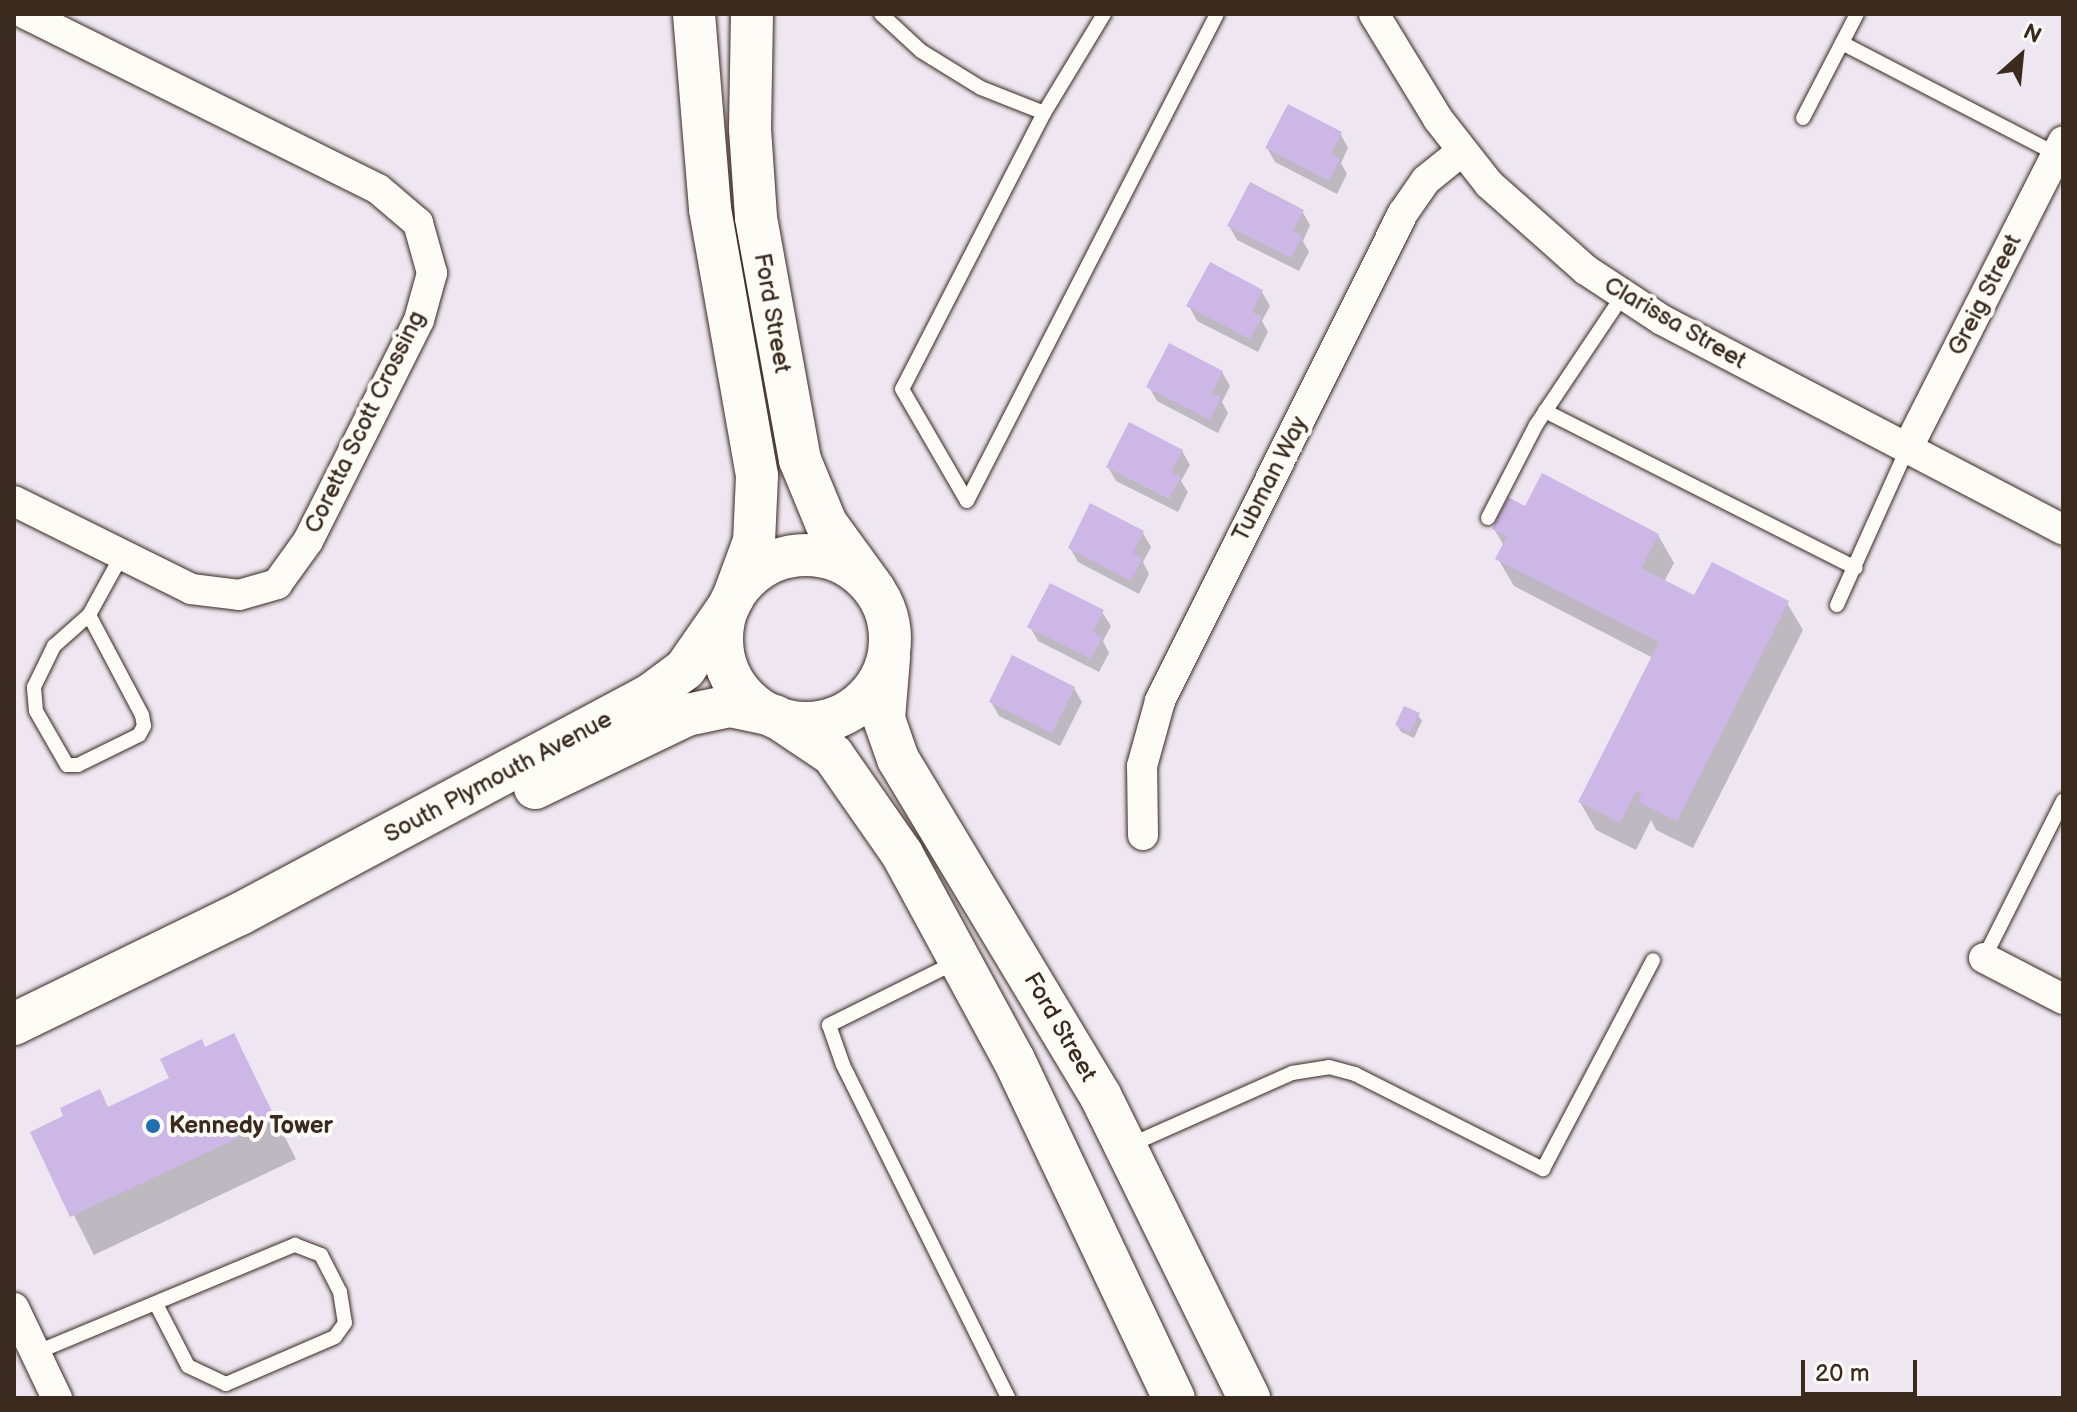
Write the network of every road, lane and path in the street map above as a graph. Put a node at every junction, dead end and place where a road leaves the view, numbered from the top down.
1 (25, 14) edge
2 (694, 14) edge
3 (752, 14) edge
4 (881, 14) edge
5 (1104, 14) edge
6 (1217, 14) edge
7 (1374, 14) edge
8 (1857, 14) edge
9 (1842, 43) junction
10 (1044, 113) junction
11 (1803, 118) dead end
12 (1462, 151) junction
13 (2061, 151) edge
14 (1623, 295) junction
15 (1545, 411) junction
16 (1907, 449) junction
17 (14, 501) edge
18 (1488, 518) dead end
19 (2063, 530) edge
20 (122, 555) junction
21 (1856, 568) junction
22 (874, 589) junction
23 (731, 602) junction
24 (1837, 605) dead end
25 (89, 615) junction
26 (889, 658) junction
27 (772, 715) junction
28 (2063, 801) edge
29 (1143, 835) dead end
30 (240, 914) junction
31 (1984, 958) joint
32 (961, 960) junction
33 (1653, 960) dead end
34 (2063, 999) edge
35 (14, 1024) edge
36 (1127, 1146) junction
37 (156, 1304) junction
38 (14, 1308) edge
39 (35, 1353) junction
40 (57, 1398) edge
41 (1008, 1398) edge
42 (1174, 1398) edge
43 (1249, 1398) edge

1 - 20 street, Coretta Scott Crossing
2 - 23 main road, Ford Street
3 - 22 main road, Ford Street
4 - 10 lane
5 - 10 lane
6 - 10 lane
7 - 12 street, Clarissa Street
8 - 9 lane
9 - 11 lane
9 - 13 lane
12 - 14 street, Clarissa Street
12 - 29 street, Tubman Way
13 - 16 street, Greig Street
14 - 15 lane
14 - 16 street, Clarissa Street
15 - 18 lane
15 - 21 lane
16 - 19 street, Clarissa Street
16 - 21 lane
17 - 20 street, Coretta Scott Crossing
20 - 25 lane
21 - 24 lane
22 - 23 main road
22 - 26 main road
23 - 27 main road
23 - 30 main road, South Plymouth Avenue
25 - 25 lane
26 - 27 main road
26 - 36 main road, Ford Street
27 - 30 main road, South Plymouth Avenue
27 - 32 main road
28 - 31 lane
30 - 35 main road, South Plymouth Avenue
31 - 34 street
32 - 41 lane
32 - 42 main road
33 - 36 lane
36 - 43 main road, Ford Street
37 - 37 lane
37 - 39 lane
38 - 39 street
39 - 40 street

